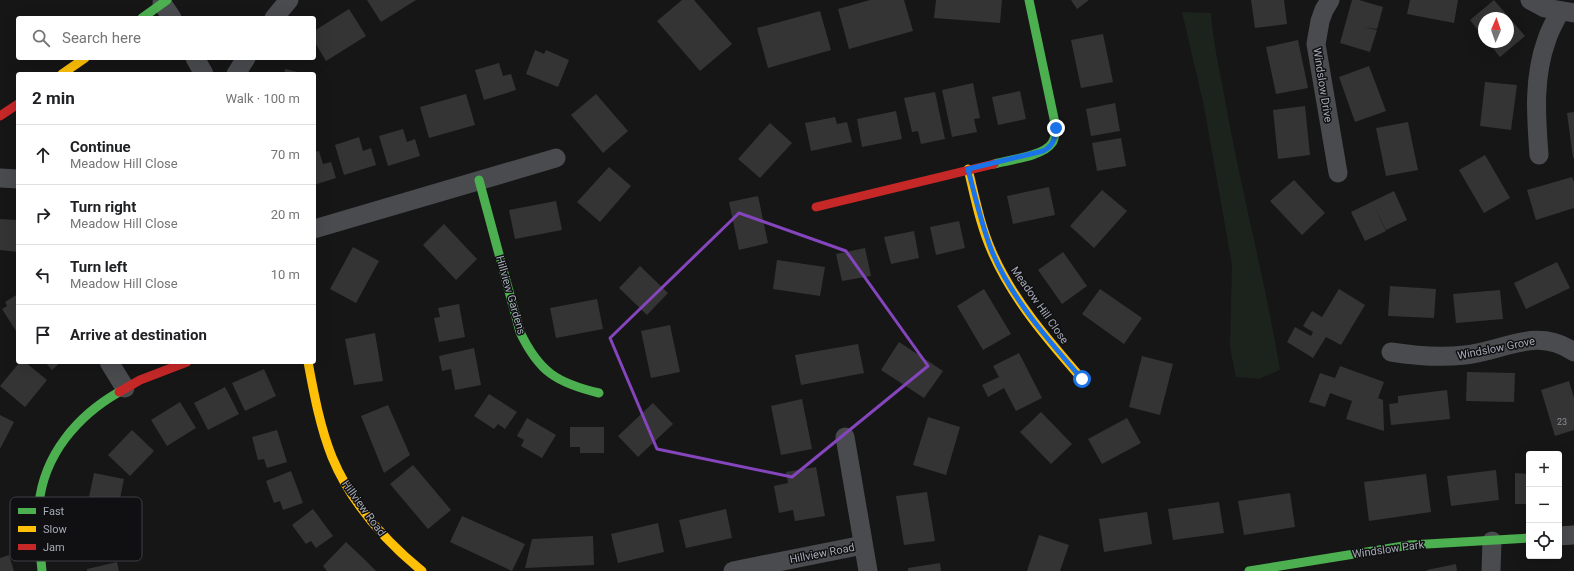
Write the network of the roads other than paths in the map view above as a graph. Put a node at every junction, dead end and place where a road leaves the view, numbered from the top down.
1 (289, 0) edge
2 (1029, 0) edge
3 (1330, 0) edge
4 (1530, 0) edge
5 (167, 7) edge
6 (1567, 12) edge
7 (147, 16) edge
8 (276, 16) edge
9 (82, 60) edge
10 (196, 60) edge
11 (245, 60) edge
12 (65, 72) edge
13 (203, 72) edge
14 (237, 72) edge
15 (16, 105) edge
16 (0, 116) edge
17 (1539, 155) dead end
18 (556, 158) dead end
19 (968, 169) junction
20 (1338, 173) dead end
21 (0, 178) edge
22 (16, 179) edge
23 (479, 180) junction
24 (816, 207) dead end
25 (316, 228) edge
26 (1391, 352) dead end
27 (1574, 352) edge
28 (110, 364) edge
29 (182, 364) edge
30 (308, 364) edge
31 (1082, 379) dead end
32 (125, 388) junction
33 (599, 393) dead end
34 (845, 437) dead end
35 (41, 497) edge
36 (1574, 535) edge
37 (1562, 536) edge
38 (1526, 538) edge
39 (1492, 541) junction
40 (863, 545) junction
41 (41, 561) edge
42 (42, 571) edge
43 (422, 571) edge
44 (733, 571) edge
45 (868, 571) edge
46 (1249, 571) edge
47 (1491, 571) edge

1 - 8 street
2 - 19 street
3 - 20 street, Windslow Drive
4 - 6 street
5 - 7 street
6 - 17 street
9 - 12 street
10 - 13 street
11 - 14 street
15 - 16 street
18 - 23 street
19 - 24 street
19 - 31 street, Meadow Hill Close
21 - 22 street
23 - 25 street
23 - 33 street, Hillview Gardens
26 - 27 street, Windslow Grove
28 - 32 street
29 - 32 street
30 - 43 street, Hillview Road
32 - 35 street
34 - 40 street, Hillview Road
36 - 37 street
38 - 39 street, Windslow Park
39 - 46 street, Windslow Park
39 - 47 street
40 - 44 street, Hillview Road
40 - 45 street, Hillview Road
41 - 42 street

